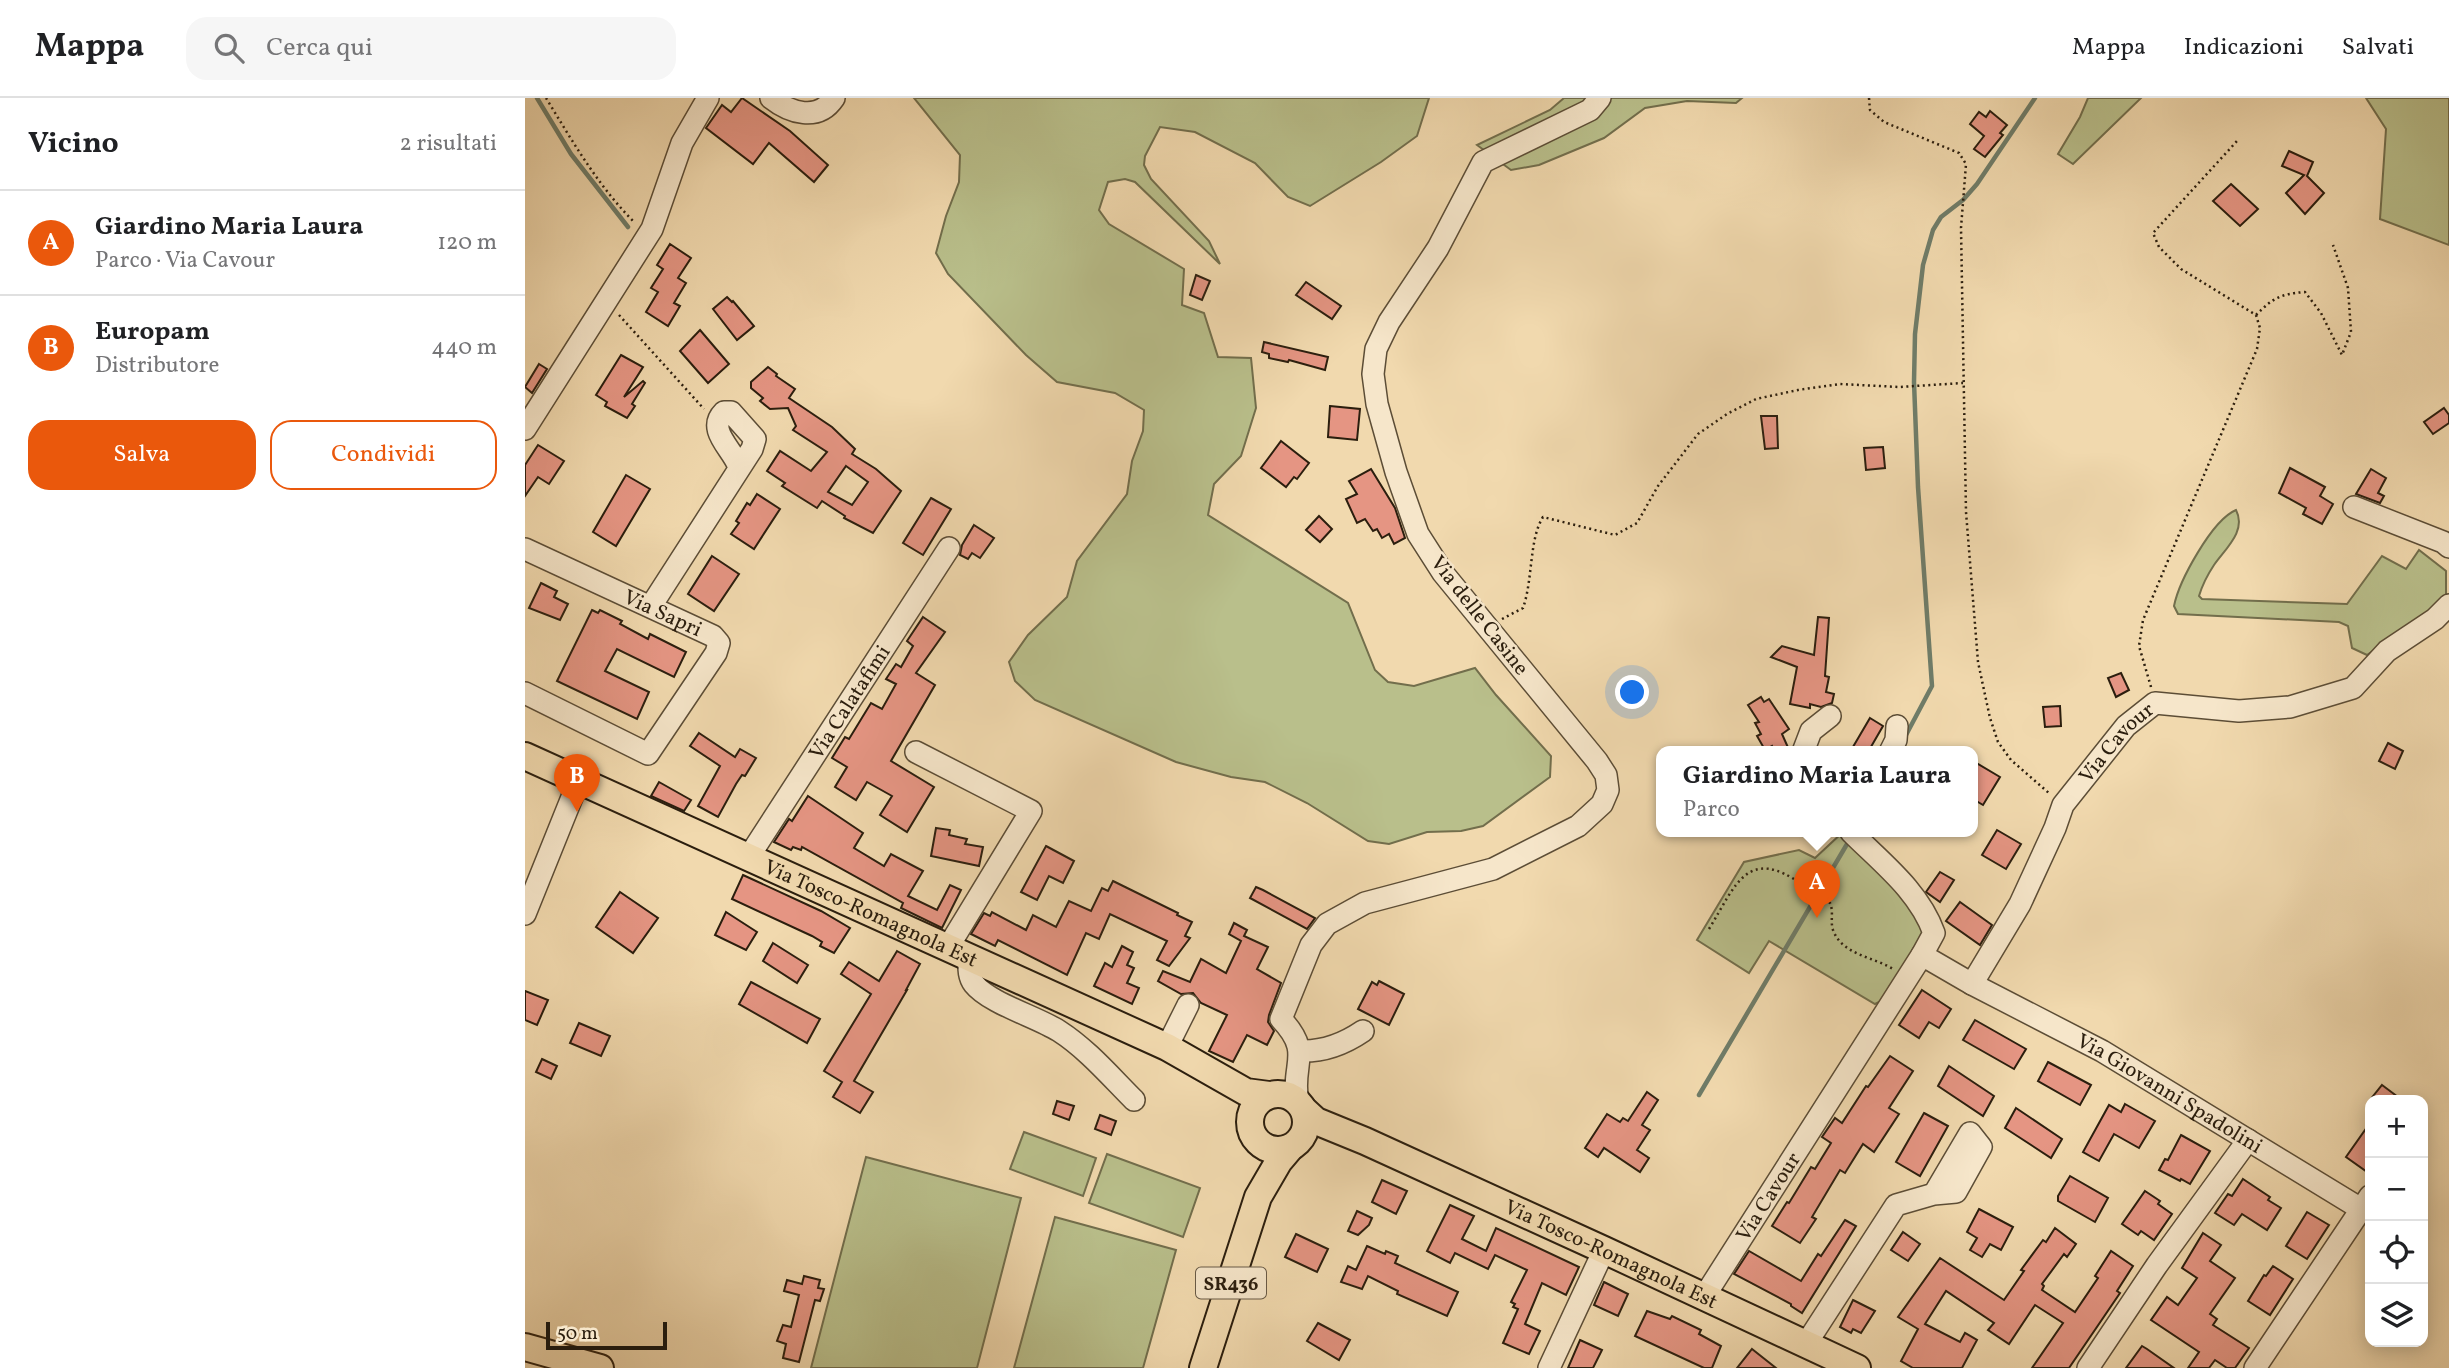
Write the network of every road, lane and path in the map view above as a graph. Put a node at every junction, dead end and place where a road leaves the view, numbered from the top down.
1 (546, 98) edge
2 (708, 98) edge
3 (771, 98) edge
4 (834, 98) edge
5 (1600, 98) edge
6 (1869, 98) edge
7 (2237, 141) dead end
8 (650, 232) junction
9 (2333, 245) dead end
10 (607, 300) junction
11 (2256, 316) junction
12 (1963, 383) junction
13 (718, 418) joint
14 (526, 426) edge
15 (2354, 507) dead end
16 (2449, 547) edge
17 (525, 548) edge
18 (949, 548) dead end
19 (2449, 605) edge
20 (651, 606) junction
21 (1487, 627) junction
22 (525, 693) edge
23 (2155, 703) junction
24 (1830, 716) dead end
25 (1897, 726) dead end
26 (1805, 746) edge
27 (1893, 746) edge
28 (916, 752) dead end
29 (525, 756) edge
30 (579, 780) junction
31 (2063, 805) junction
32 (1856, 837) edge
33 (748, 858) junction
34 (525, 914) edge
35 (1709, 929) dead end
36 (958, 954) junction
37 (1922, 955) junction
38 (1908, 978) junction
39 (1972, 984) junction
40 (1188, 1005) dead end
41 (1363, 1031) dead end
42 (1167, 1047) junction
43 (1299, 1061) junction
44 (1215, 1075) junction
45 (1134, 1100) dead end
46 (1287, 1100) junction
47 (1255, 1133) junction
48 (2248, 1140) junction
49 (1365, 1141) junction
50 (1293, 1146) junction
51 (1934, 1194) dead end
52 (1258, 1197) junction
53 (2365, 1202) edge
54 (2365, 1205) edge
55 (1604, 1250) junction
56 (1704, 1297) junction
57 (1806, 1344) junction
58 (525, 1347) edge
59 (552, 1362) edge
60 (2261, 1366) edge
61 (600, 1368) edge
62 (1203, 1368) edge
63 (1549, 1368) edge
64 (1857, 1368) edge
65 (2088, 1368) edge

1 - 8 path
2 - 8 street
3 - 4 street
5 - 21 street, Via delle Casine
6 - 12 path
7 - 11 path
8 - 10 street
9 - 11 path
10 - 13 path
10 - 14 street
11 - 23 path
12 - 21 path
12 - 31 path
13 - 20 street
15 - 16 street
17 - 20 street, Via Sapri
18 - 33 street, Via Calatafimi
19 - 23 street, Via Cavour
20 - 22 street, Via Sapri
21 - 43 street, Via delle Casine
23 - 31 street, Via Cavour
24 - 26 street
25 - 27 street
28 - 36 street
29 - 30 main road, Via Tosco-Romagnola Est
30 - 33 main road, Via Tosco-Romagnola Est
30 - 34 street
31 - 39 street, Via Cavour
32 - 37 street, Via Cavour
33 - 36 main road, Via Tosco-Romagnola Est
35 - 38 path
36 - 42 main road, Via Tosco-Romagnola Est
36 - 45 street
37 - 38 street, Via Cavour
37 - 39 street
38 - 56 street, Via Cavour
39 - 48 street, Via Giovanni Spadolini
40 - 42 street
41 - 43 street
42 - 44 main road, Via Tosco-Romagnola Est
43 - 46 street
44 - 46 main road, Via Tosco-Romagnola Est
44 - 47 main road, Via Tosco-Romagnola Est
46 - 47 main road
46 - 49 main road, Via Tosco-Romagnola Est
46 - 50 main road
47 - 50 main road, Via Tosco-Romagnola Est
47 - 52 main road, SR436
48 - 53 street, Via Giovanni Spadolini
48 - 65 street
49 - 50 main road, Via Tosco-Romagnola Est
49 - 55 main road, Via Tosco-Romagnola Est
50 - 52 main road, SR436
51 - 57 street
52 - 62 main road, SR436
54 - 60 street
55 - 56 main road, Via Tosco-Romagnola Est
55 - 63 street
56 - 57 main road, Via Tosco-Romagnola Est
57 - 64 main road, Via Tosco-Romagnola Est
58 - 59 main road
59 - 61 main road

